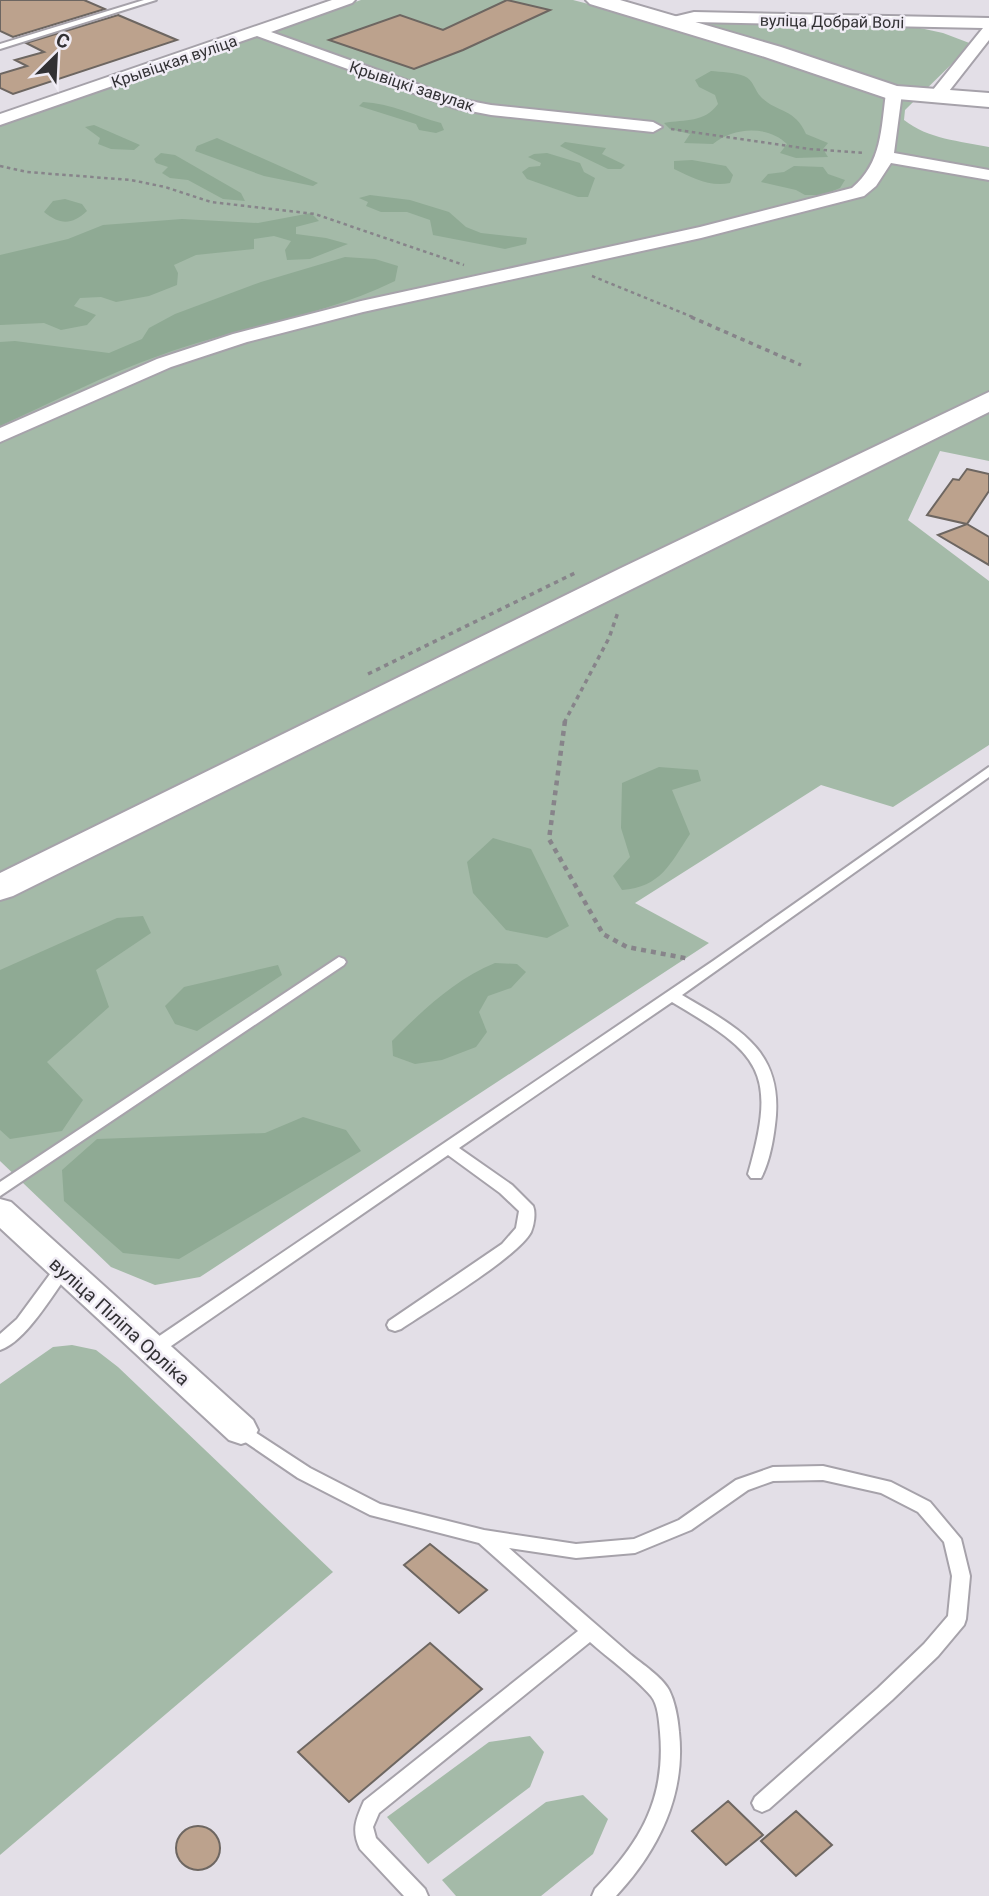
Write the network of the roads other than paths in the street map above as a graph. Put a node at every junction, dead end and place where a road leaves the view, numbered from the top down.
1 (152, 0) edge
2 (347, 0) edge
3 (597, 0) edge
4 (699, 0) edge
5 (675, 21) junction
6 (989, 23) edge
7 (262, 30) junction
8 (989, 30) edge
9 (0, 47) edge
10 (894, 93) junction
11 (936, 96) junction
12 (989, 100) edge
13 (0, 120) edge
14 (653, 127) road end
15 (887, 157) junction
16 (989, 174) edge
17 (989, 401) edge
18 (0, 436) edge
19 (989, 771) edge
20 (0, 888) edge
21 (339, 962) dead end
22 (672, 996) junction
23 (449, 1148) junction
24 (756, 1174) dead end
25 (0, 1190) edge
26 (0, 1210) edge
27 (62, 1270) junction
28 (395, 1325) dead end
29 (0, 1344) edge
30 (152, 1350) junction
31 (241, 1430) joint
32 (484, 1537) junction
33 (591, 1631) junction
34 (762, 1802) dead end
35 (418, 1896) edge
36 (601, 1896) edge

1 - 9 lane
2 - 7 street, Крывіцкая вуліца
3 - 5 street, вуліца Добрай Волі
4 - 5 street
5 - 6 street, вуліца Добрай Волі
5 - 10 street, вуліца Добрай Волі
7 - 13 street, Крывіцкая вуліца
7 - 14 street, Крывіцкі завулак
8 - 11 street
10 - 11 street, вуліца Добрай Волі
10 - 15 street
11 - 12 street, вуліца Добрай Волі
15 - 16 street
15 - 18 street
17 - 20 street
19 - 22 lane
21 - 25 lane
22 - 23 lane
22 - 24 lane
23 - 28 lane
23 - 30 lane
26 - 27 street, вуліца Піліпа Орліка
27 - 29 lane
27 - 30 street, вуліца Піліпа Орліка
30 - 31 street, вуліца Піліпа Орліка
31 - 32 lane
32 - 33 lane
32 - 34 lane
33 - 35 lane
33 - 36 lane

